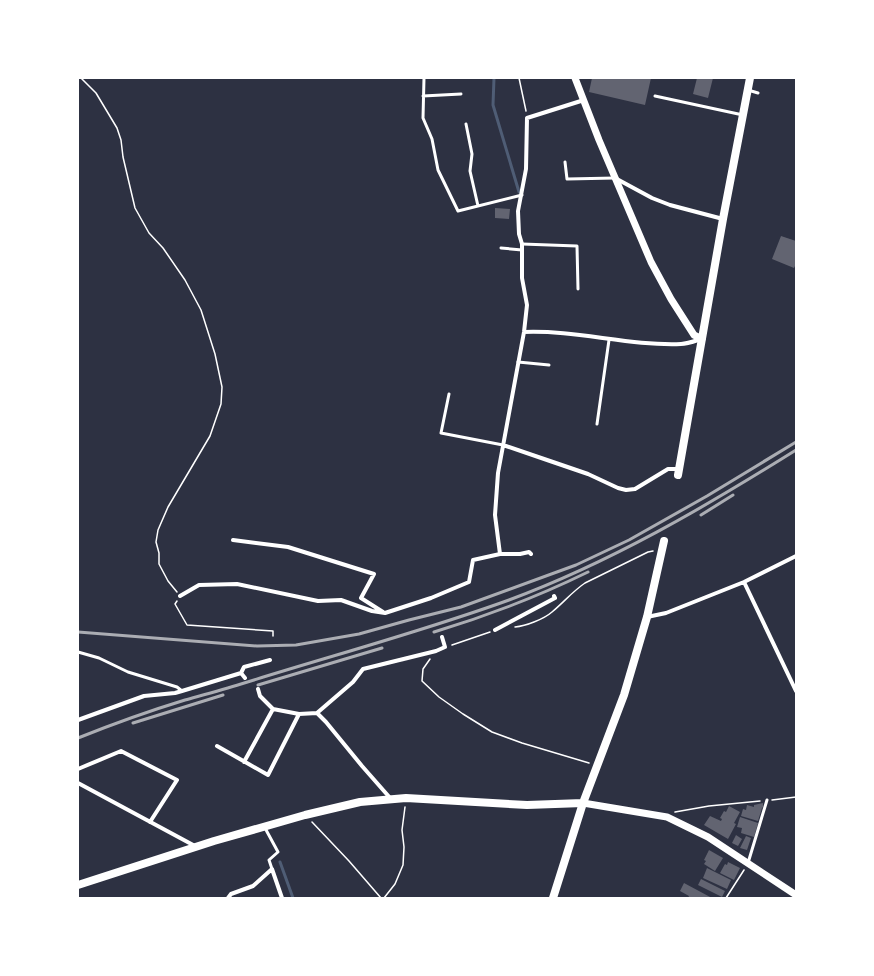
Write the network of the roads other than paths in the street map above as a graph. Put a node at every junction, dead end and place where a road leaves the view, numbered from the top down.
1 (424, 78) edge
2 (576, 78) edge
3 (750, 78) edge
4 (747, 90) junction
5 (758, 93) dead end
6 (461, 94) dead end
7 (423, 96) junction
8 (655, 96) dead end
9 (584, 100) junction
10 (743, 115) junction
11 (466, 124) dead end
12 (566, 162) dead end
13 (615, 178) junction
14 (522, 195) junction
15 (478, 206) junction
16 (723, 219) junction
17 (522, 244) junction
18 (501, 248) dead end
19 (522, 250) junction
20 (578, 289) dead end
21 (524, 332) junction
22 (702, 339) junction
23 (610, 340) junction
24 (518, 362) junction
25 (549, 365) dead end
26 (449, 394) dead end
27 (597, 424) dead end
28 (503, 445) junction
29 (678, 472) joint
30 (233, 540) dead end
31 (664, 541) dead end
32 (500, 554) junction
33 (531, 554) dead end
34 (796, 556) edge
35 (744, 582) junction
36 (180, 596) road end
37 (554, 596) dead end
38 (431, 598) junction
39 (432, 603) dead end
40 (385, 613) junction
41 (647, 617) junction
42 (495, 630) road end
43 (442, 637) dead end
44 (78, 652) edge
45 (270, 660) dead end
46 (241, 673) junction
47 (245, 678) dead end
48 (258, 689) dead end
49 (182, 691) junction
50 (796, 691) edge
51 (273, 709) junction
52 (317, 713) junction
53 (299, 714) junction
54 (78, 720) edge
55 (217, 746) dead end
56 (244, 762) junction
57 (78, 769) edge
58 (78, 783) edge
59 (391, 799) junction
60 (767, 800) road end
61 (583, 803) junction
62 (150, 822) junction
63 (264, 826) junction
64 (196, 847) junction
65 (748, 863) junction
66 (272, 869) junction
67 (78, 885) edge
68 (796, 895) edge
69 (228, 898) edge
70 (282, 898) edge
71 (553, 898) edge

1 - 7 lane
2 - 9 street
3 - 4 main road
4 - 5 lane
4 - 10 main road
6 - 7 lane
7 - 15 lane
8 - 10 lane
9 - 13 street
9 - 14 street
10 - 16 main road
11 - 15 lane
12 - 13 lane
13 - 16 street
13 - 22 street
14 - 15 lane
14 - 17 street
16 - 22 main road
17 - 19 street
17 - 20 lane
18 - 19 lane
19 - 21 street
21 - 23 street
21 - 24 street
22 - 23 street
22 - 29 main road
23 - 27 lane
24 - 25 lane
24 - 28 street
26 - 28 lane
28 - 29 street
28 - 32 street
30 - 40 street
31 - 41 main road
32 - 33 street
32 - 38 street
34 - 35 street
35 - 41 street
35 - 50 street
36 - 40 street
37 - 42 street
38 - 39 street
38 - 40 street
41 - 61 main road
43 - 52 street
44 - 49 lane
45 - 46 street
46 - 47 street
46 - 49 street
48 - 51 street
49 - 54 street
51 - 53 street
51 - 56 street
52 - 53 street
52 - 59 street
53 - 56 street
55 - 56 street
57 - 62 street
58 - 62 street
59 - 61 main road
59 - 63 main road
60 - 65 lane
61 - 65 street
61 - 71 main road
62 - 64 street
63 - 64 main road
63 - 66 lane
64 - 67 main road
65 - 68 street
66 - 69 street
66 - 70 street

